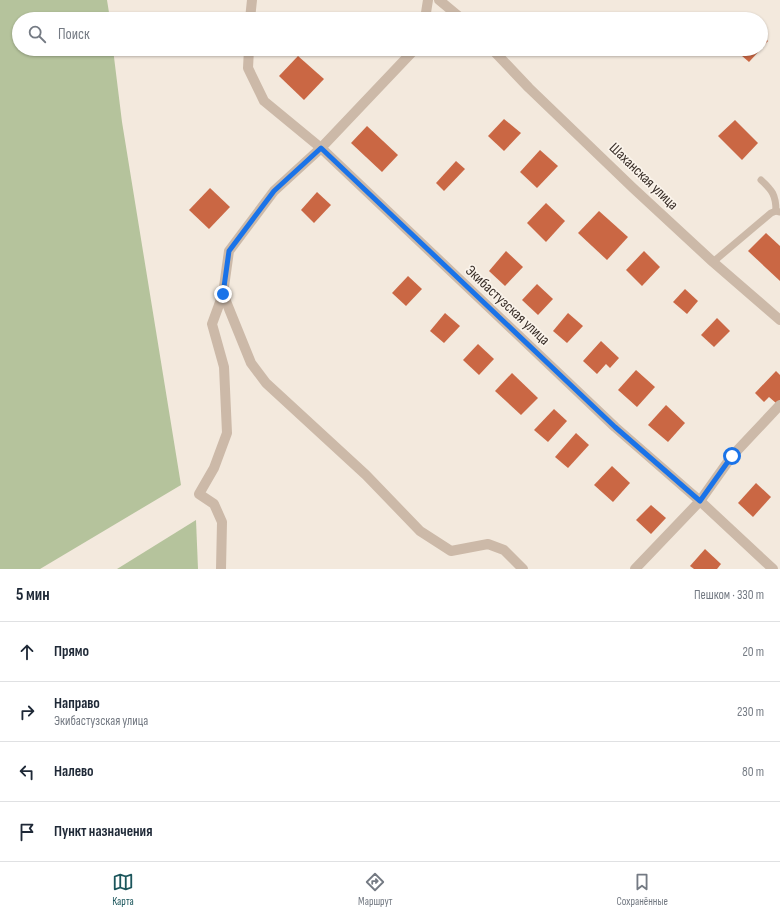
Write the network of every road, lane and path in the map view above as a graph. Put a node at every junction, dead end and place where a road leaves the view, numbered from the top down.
1 (252, 0) edge
2 (428, 0) edge
3 (440, 0) edge
4 (251, 12) edge
5 (427, 12) edge
6 (454, 12) edge
7 (249, 56) edge
8 (408, 56) edge
9 (499, 56) edge
10 (321, 148) junction
11 (761, 180) dead end
12 (778, 211) edge
13 (713, 262) junction
14 (223, 294) junction
15 (780, 320) edge
16 (780, 405) edge
17 (700, 501) junction
18 (220, 569) edge
19 (523, 569) edge
20 (635, 569) edge
21 (773, 569) edge

1 - 4 street
2 - 5 street
3 - 6 street
7 - 10 street, Экибастузская улица
8 - 10 street
9 - 13 street, Шаханская улица
10 - 14 street
10 - 17 street, Экибастузская улица
11 - 12 lane
12 - 13 lane
13 - 15 street, Шаханская улица
14 - 18 street
14 - 19 street
16 - 17 street
17 - 20 street
17 - 21 street, Экибастузская улица

